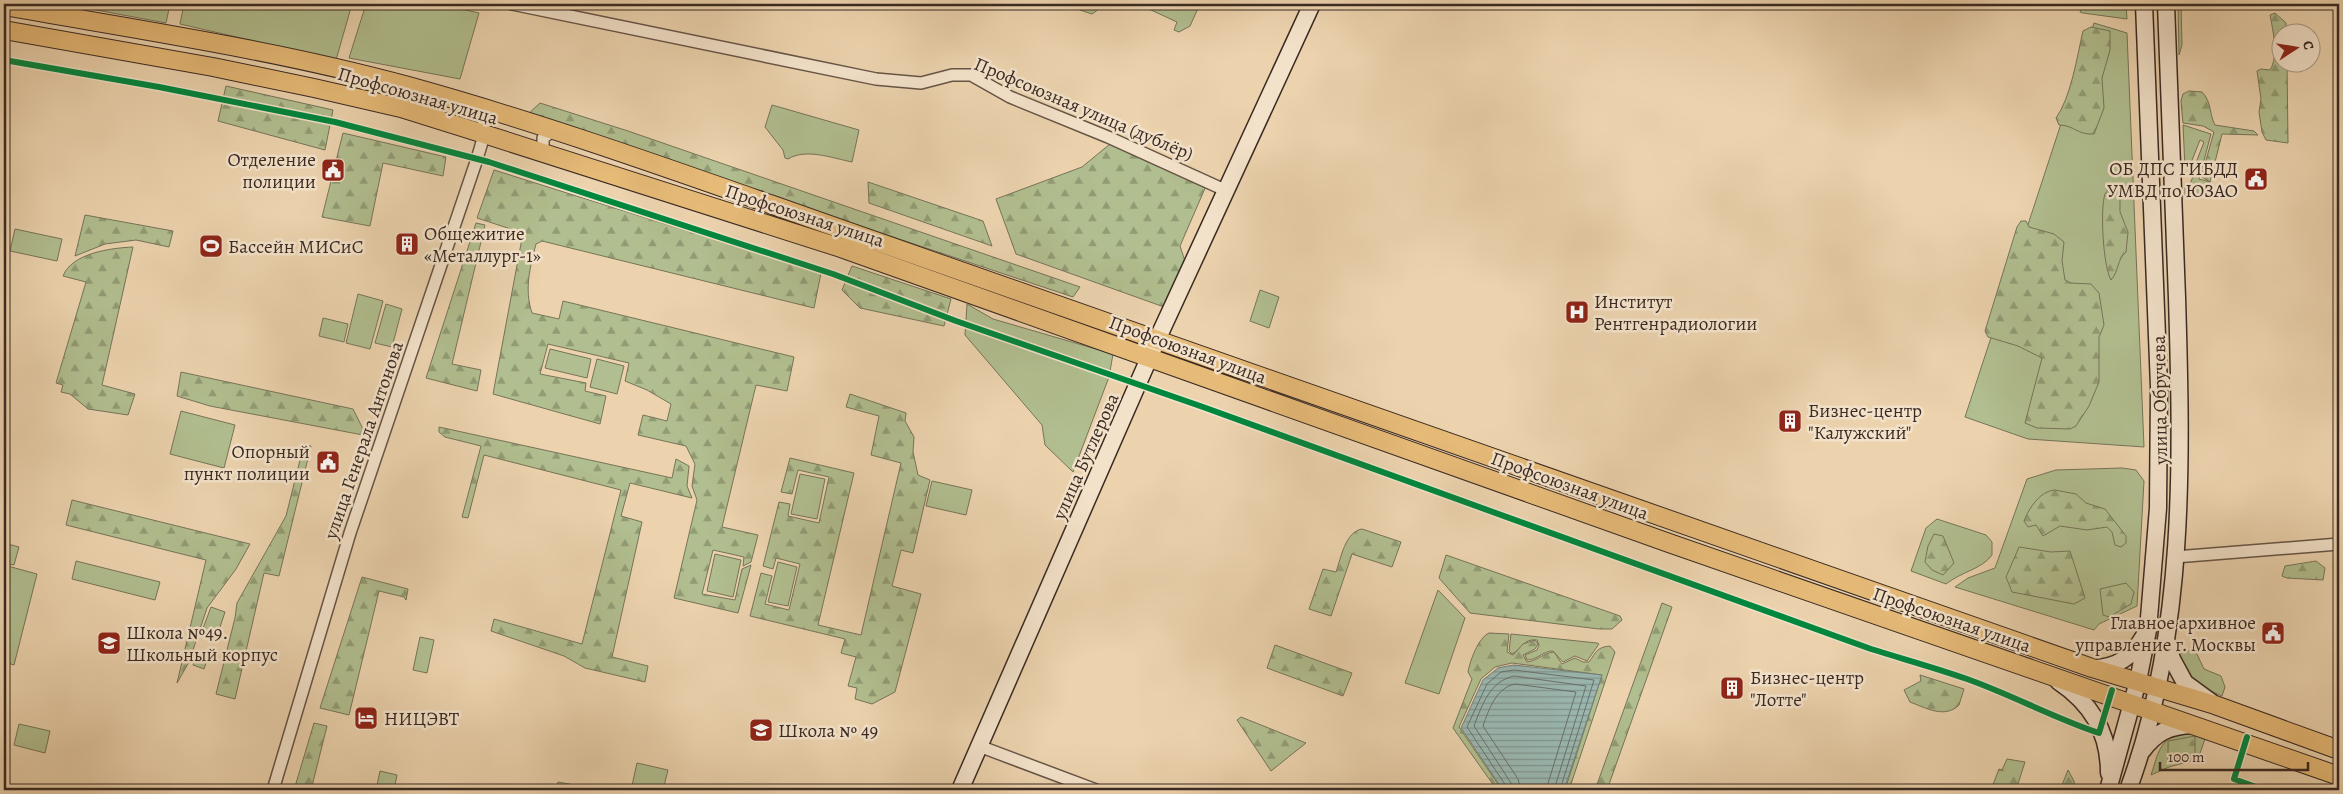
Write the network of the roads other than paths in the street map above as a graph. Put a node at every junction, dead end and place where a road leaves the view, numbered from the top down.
1 (512, 4) edge
2 (1312, 4) edge
3 (2144, 4) edge
4 (2166, 4) edge
5 (4, 6) edge
6 (4, 30) edge
7 (475, 105) junction
8 (557, 132) junction
9 (484, 134) junction
10 (550, 156) junction
11 (1227, 190) junction
12 (1157, 340) junction
13 (1150, 357) junction
14 (2339, 544) edge
15 (2174, 557) junction
16 (2148, 630) junction
17 (2166, 637) junction
18 (2092, 668) junction
19 (2051, 677) junction
20 (2138, 681) junction
21 (2156, 686) junction
22 (2132, 704) junction
23 (2215, 705) junction
24 (2152, 710) junction
25 (2197, 725) junction
26 (979, 746) junction
27 (2339, 750) edge
28 (2139, 755) junction
29 (2339, 776) edge
30 (273, 790) edge
31 (960, 790) edge
32 (1096, 790) edge
33 (2108, 790) edge
34 (2128, 790) edge

1 - 11 street, Профсоюзная улица (дублёр)
2 - 11 main road, улица Бутлерова
3 - 16 main road, улица Обручева
4 - 15 main road, улица Обручева
5 - 7 main road, Профсоюзная улица
6 - 9 main road, Профсоюзная улица
7 - 8 main road, Профсоюзная улица
7 - 9 street, улица Генерала Антонова
8 - 10 street
8 - 12 main road, Профсоюзная улица
9 - 10 main road, Профсоюзная улица
9 - 30 street, улица Генерала Антонова
10 - 13 main road, Профсоюзная улица
11 - 12 main road, улица Бутлерова
12 - 13 main road, улица Бутлерова
12 - 18 main road, Профсоюзная улица
13 - 19 main road, Профсоюзная улица
13 - 26 main road, улица Бутлерова
14 - 15 street
15 - 17 main road, улица Обручева
16 - 18 main road
16 - 20 main road, улица Обручева
17 - 21 main road, улица Обручева
17 - 23 main road
18 - 20 main road, Профсоюзная улица
19 - 22 main road, Профсоюзная улица
19 - 33 main road
20 - 21 main road, Профсоюзная улица
20 - 22 main road, улица Обручева
21 - 23 main road
21 - 24 main road, улица Обручева
22 - 24 main road, Профсоюзная улица
22 - 33 main road, улица Обручева
23 - 27 main road
24 - 25 main road, Профсоюзная улица
24 - 28 main road, улица Обручева
25 - 28 main road
25 - 29 main road, Профсоюзная улица
26 - 31 main road, улица Бутлерова
26 - 32 street
28 - 34 main road, улица Обручева

